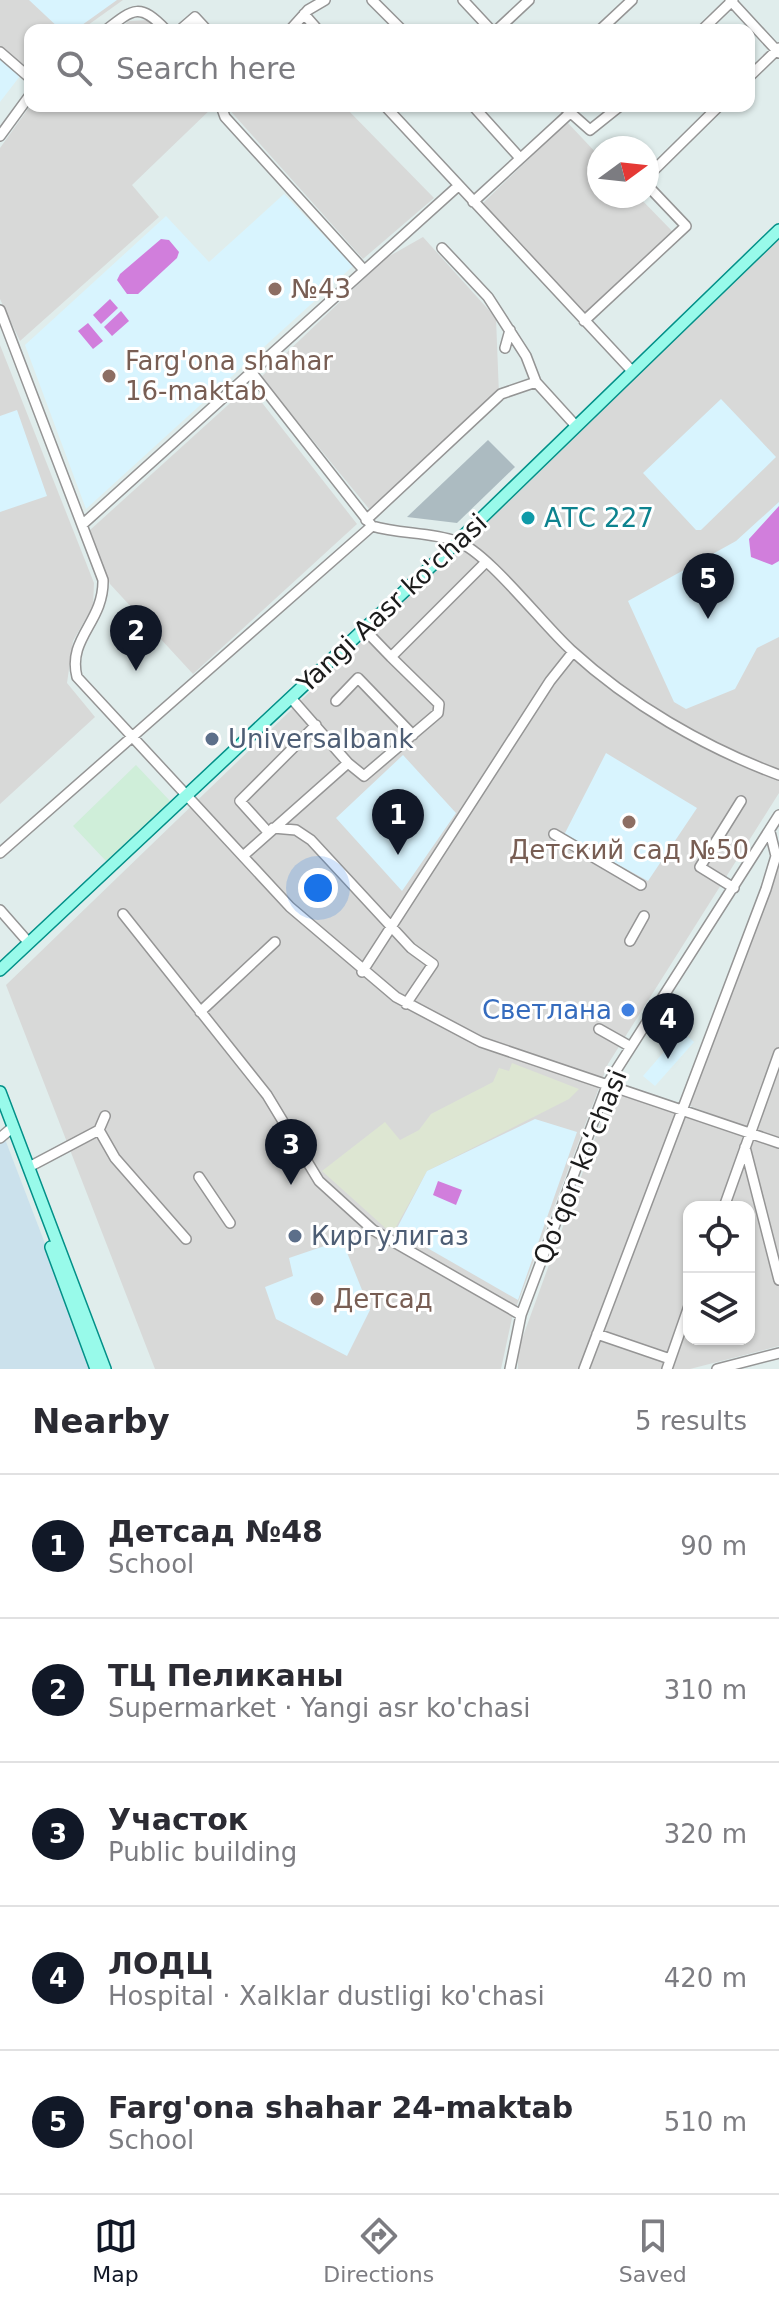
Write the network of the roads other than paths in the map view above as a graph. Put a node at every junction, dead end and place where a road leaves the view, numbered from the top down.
1 (134, 0) edge
2 (325, 0) edge
3 (372, 0) edge
4 (463, 0) edge
5 (529, 0) edge
6 (632, 0) edge
7 (732, 1) edge
8 (128, 13) junction
9 (304, 14) junction
10 (114, 24) edge
11 (160, 24) edge
12 (187, 24) edge
13 (201, 24) edge
14 (295, 24) edge
15 (313, 24) edge
16 (396, 24) edge
17 (485, 24) edge
18 (503, 24) edge
19 (606, 24) edge
20 (708, 24) edge
21 (754, 24) edge
22 (755, 26) edge
23 (778, 50) edge
24 (0, 52) edge
25 (755, 71) edge
26 (24, 73) edge
27 (24, 103) edge
28 (223, 112) edge
29 (390, 112) edge
30 (478, 112) edge
31 (564, 112) edge
32 (568, 112) edge
33 (612, 112) edge
34 (713, 112) edge
35 (0, 136) edge
36 (520, 158) junction
37 (659, 165) edge
38 (457, 187) junction
39 (659, 198) edge
40 (473, 202) junction
41 (779, 230) edge
42 (442, 248) dead end
43 (364, 270) junction
44 (0, 310) edge
45 (584, 321) junction
46 (510, 330) junction
47 (505, 348) dead end
48 (632, 371) junction
49 (252, 373) junction
50 (536, 382) junction
51 (576, 426) junction
52 (369, 523) junction
53 (83, 524) junction
54 (458, 541) junction
55 (486, 562) junction
56 (364, 629) junction
57 (573, 652) junction
58 (391, 657) junction
59 (291, 698) junction
60 (336, 701) dead end
61 (316, 725) junction
62 (413, 735) junction
63 (132, 737) junction
64 (348, 763) junction
65 (779, 775) edge
66 (186, 795) junction
67 (741, 801) dead end
68 (779, 815) edge
69 (270, 830) junction
70 (770, 832) junction
71 (554, 834) dead end
72 (0, 853) edge
73 (243, 856) junction
74 (641, 885) dead end
75 (734, 888) junction
76 (0, 910) edge
77 (123, 914) dead end
78 (644, 916) dead end
79 (391, 928) junction
80 (630, 941) dead end
81 (275, 942) dead end
82 (29, 943) junction
83 (0, 970) edge
84 (362, 972) junction
85 (406, 1004) junction
86 (200, 1012) junction
87 (599, 1029) dead end
88 (631, 1047) junction
89 (779, 1053) edge
90 (608, 1083) junction
91 (0, 1092) edge
92 (682, 1109) junction
93 (0, 1112) edge
94 (105, 1116) dead end
95 (99, 1130) junction
96 (7, 1132) edge
97 (750, 1133) junction
98 (779, 1143) edge
99 (745, 1147) junction
100 (29, 1167) junction
101 (199, 1177) dead end
102 (726, 1201) edge
103 (230, 1223) dead end
104 (186, 1239) dead end
105 (779, 1280) edge
106 (521, 1315) junction
107 (683, 1323) edge
108 (597, 1334) junction
109 (94, 1351) junction
110 (779, 1353) edge
111 (668, 1364) edge
112 (728, 1368) edge
113 (96, 1369) edge
114 (105, 1369) edge
115 (510, 1369) edge
116 (584, 1369) edge
117 (717, 1369) edge

1 - 8 street
2 - 9 street
3 - 16 street
4 - 17 street
5 - 18 street
6 - 19 street
7 - 20 street
7 - 21 street
8 - 10 street
8 - 11 street
9 - 14 street
9 - 15 street
12 - 13 street
22 - 23 street
23 - 25 street
24 - 26 street
27 - 35 street
28 - 43 street
29 - 38 street
30 - 36 street
31 - 36 street
32 - 33 street
34 - 37 street
36 - 40 street
38 - 40 street
38 - 43 street
39 - 45 street
40 - 45 street
41 - 48 main road, Yangi Aasr ko'chasi
42 - 46 street
43 - 49 street
44 - 53 street
45 - 48 street
46 - 47 street
46 - 50 street
48 - 51 main road, Yangi Aasr ko'chasi
49 - 52 street
49 - 53 street
50 - 51 street
50 - 52 street
51 - 54 main road, Yangi Aasr ko'chasi
52 - 54 street
52 - 63 street
53 - 63 street
54 - 55 street
54 - 56 main road, Yangi Aasr ko'chasi
55 - 57 street
55 - 58 street
56 - 58 street
56 - 59 main road, Yangi Aasr ko'chasi
57 - 65 street
57 - 79 street
58 - 62 street
59 - 61 street
59 - 66 main road, Yangi Aasr ko'chasi
60 - 62 street
61 - 64 street
61 - 69 street
62 - 64 street
63 - 66 street
63 - 72 street
64 - 69 street
66 - 73 street
66 - 82 main road, Yangi Aasr ko'chasi
67 - 75 street
68 - 70 street, Qoʻqon koʻchasi
69 - 73 street
69 - 79 street
70 - 75 street, Qoʻqon koʻchasi
70 - 92 street
71 - 74 street
73 - 84 street
75 - 88 street, Qoʻqon koʻchasi
76 - 82 street
77 - 86 street
78 - 80 street
79 - 84 street
79 - 85 street
81 - 86 street
82 - 83 main road, Yangi Aasr ko'chasi
84 - 85 street
85 - 90 street
86 - 106 street
87 - 88 street
88 - 90 street, Qoʻqon koʻchasi
89 - 97 street
90 - 92 street
90 - 106 street, Qoʻqon koʻchasi
91 - 96 main road
92 - 97 street
92 - 108 street
93 - 96 main road
94 - 95 street
95 - 100 street
95 - 104 street
96 - 100 main road
96 - 109 main road
97 - 98 street
97 - 99 street
99 - 102 street
99 - 105 street
100 - 109 main road
101 - 103 street
106 - 115 street, Qoʻqon koʻchasi
107 - 111 street
108 - 111 street
108 - 116 street
109 - 113 main road
109 - 114 main road
110 - 112 street
112 - 117 street

